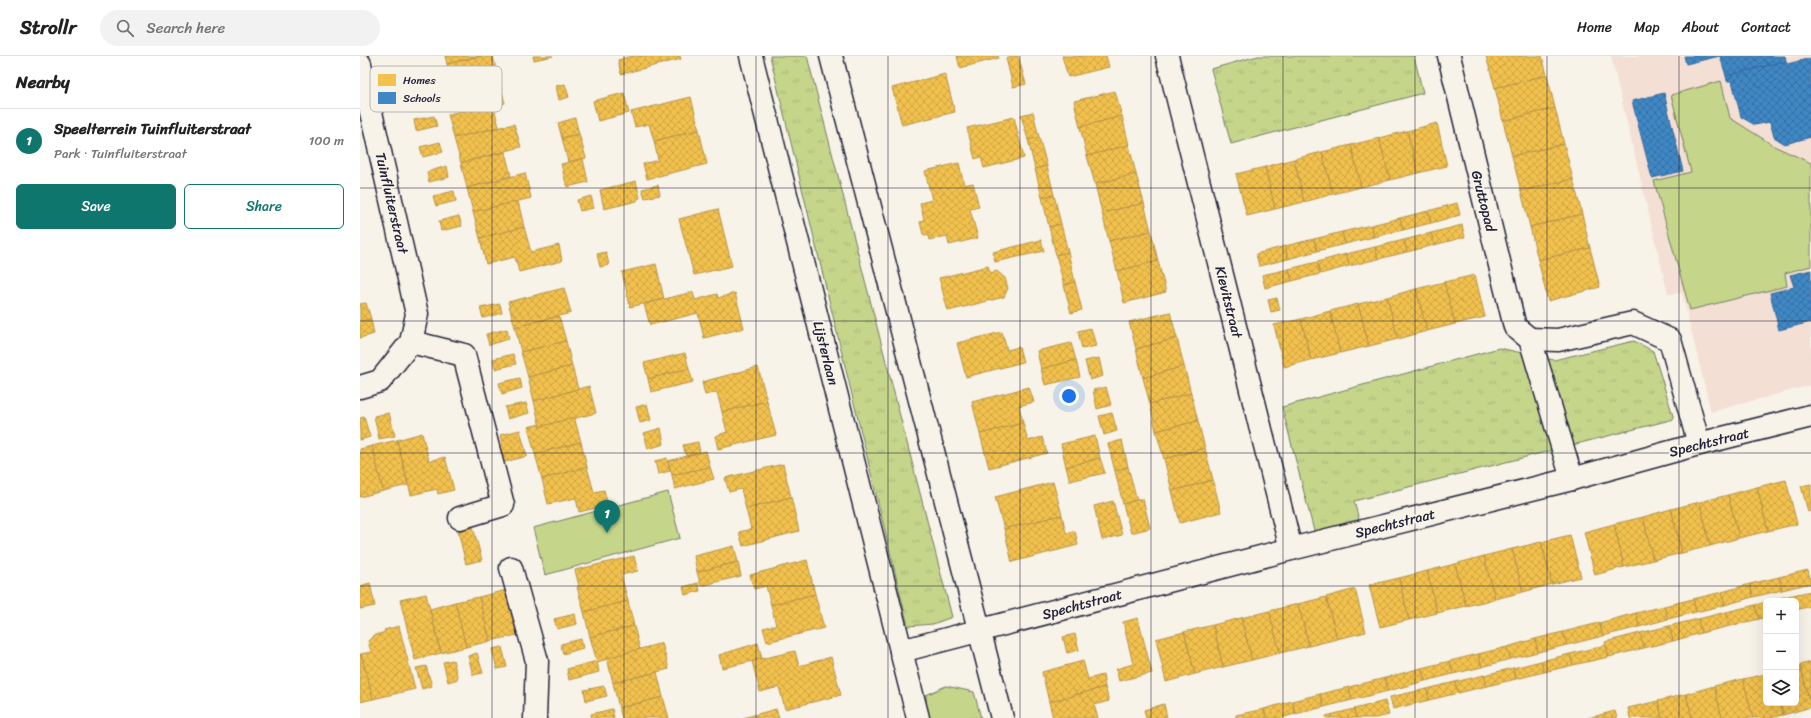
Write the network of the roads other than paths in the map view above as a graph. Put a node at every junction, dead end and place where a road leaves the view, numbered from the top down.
1 (751, 56) edge
2 (831, 56) edge
3 (1167, 56) edge
4 (1449, 56) edge
5 (360, 64) edge
6 (370, 108) edge
7 (371, 112) edge
8 (1530, 339) junction
9 (411, 342) junction
10 (360, 387) edge
11 (1811, 416) edge
12 (1699, 444) junction
13 (1572, 479) junction
14 (460, 518) dead end
15 (1291, 549) junction
16 (511, 568) dead end
17 (980, 631) junction
18 (901, 651) junction
19 (535, 718) edge
20 (918, 718) edge
21 (1002, 718) edge

1 - 18 street, Lijsterlaan
2 - 17 street
3 - 15 street, Kievitstraat
4 - 8 street, Gruttopad
5 - 6 street, Tuinfluiterstraat
7 - 9 street, Tuinfluiterstraat
8 - 12 street
8 - 13 street
9 - 10 street, Tuinfluiterstraat
9 - 14 street
11 - 12 street, Spechtstraat
12 - 13 street, Spechtstraat
13 - 15 street, Spechtstraat
15 - 17 street, Spechtstraat
16 - 19 street
17 - 18 street
17 - 21 street
18 - 20 street, Lijsterlaan

